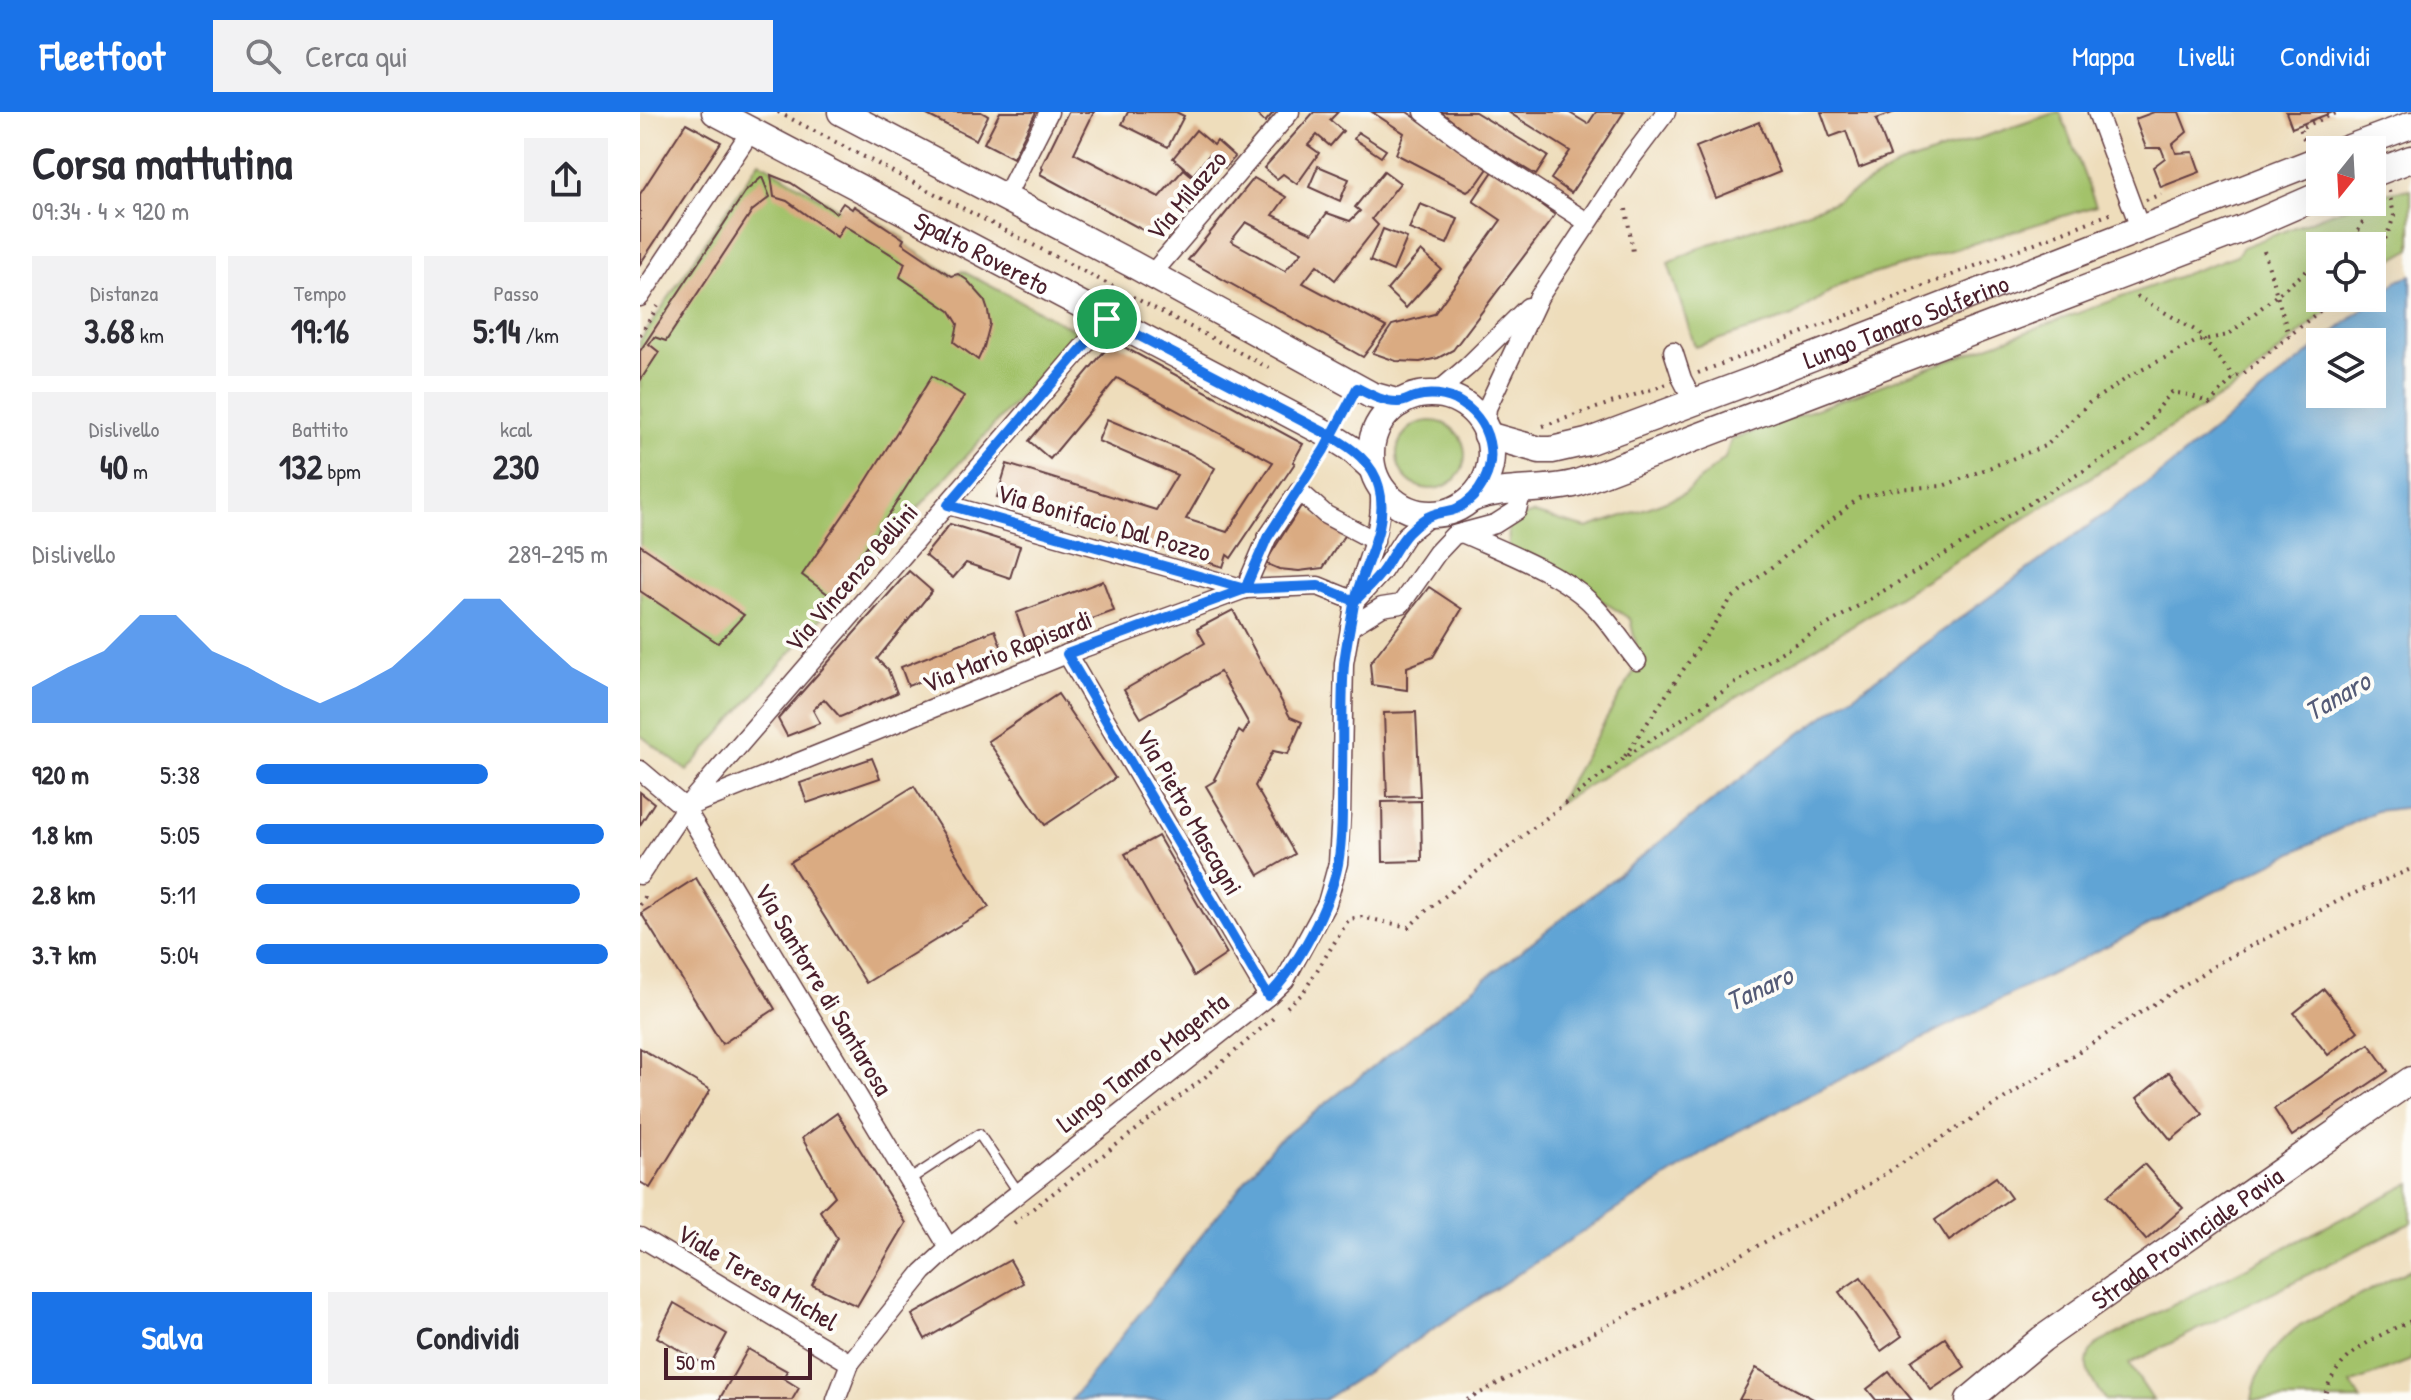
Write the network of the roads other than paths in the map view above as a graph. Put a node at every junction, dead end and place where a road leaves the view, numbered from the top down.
1 (715, 112) edge
2 (841, 112) edge
3 (1049, 112) edge
4 (1290, 112) edge
5 (1424, 112) edge
6 (1666, 112) edge
7 (2097, 112) edge
8 (1654, 120) edge
9 (2411, 125) edge
10 (751, 131) junction
11 (2382, 136) edge
12 (2306, 152) edge
13 (2411, 159) edge
14 (2386, 183) edge
15 (1005, 198) junction
16 (2306, 203) edge
17 (1587, 222) junction
18 (2140, 228) junction
19 (1151, 275) junction
20 (640, 297) edge
21 (1539, 297) junction
22 (1107, 319) junction
23 (1673, 351) dead end
24 (1688, 390) junction
25 (1434, 395) junction
26 (1400, 403) junction
27 (1486, 432) junction
28 (1376, 476) junction
29 (1522, 490) junction
30 (1471, 499) junction
31 (948, 505) junction
32 (1433, 514) junction
33 (1462, 533) junction
34 (1375, 541) junction
35 (1245, 589) junction
36 (1355, 601) junction
37 (1350, 627) junction
38 (1067, 654) junction
39 (1637, 661) dead end
40 (640, 770) edge
41 (685, 808) junction
42 (640, 875) edge
43 (1268, 996) junction
44 (2411, 1080) edge
45 (909, 1180) junction
46 (1019, 1193) junction
47 (640, 1237) edge
48 (949, 1248) junction
49 (850, 1363) junction
50 (836, 1400) edge
51 (1969, 1400) edge

1 - 10 main road, Spalto Rovereto
2 - 15 main road
3 - 15 street
4 - 19 street, Via Milazzo
5 - 17 street
6 - 8 street
7 - 18 street
8 - 17 street
9 - 11 main road
10 - 20 street
10 - 22 main road, Spalto Rovereto
12 - 18 main road, Lungo Tanaro Solferino
13 - 14 main road
15 - 19 main road
16 - 29 main road, Lungo Tanaro Solferino
17 - 21 street
18 - 24 main road, Lungo Tanaro Solferino
19 - 26 main road
21 - 25 street
21 - 27 street
22 - 28 main road, Spalto Rovereto
22 - 31 street, Via Vincenzo Bellini
23 - 24 street
24 - 27 main road, Lungo Tanaro Solferino
25 - 26 main road
25 - 27 main road
26 - 28 main road
27 - 30 main road
28 - 32 main road
28 - 34 street, Lungo Tanaro Magenta
29 - 30 main road, Lungo Tanaro Solferino
29 - 33 street
30 - 32 main road
31 - 35 street, Via Bonifacio Dal Pozzo
31 - 41 street, Via Vincenzo Bellini
32 - 36 street
33 - 37 street
33 - 39 street
34 - 35 street
34 - 36 street, Lungo Tanaro Magenta
35 - 36 street, Via Mario Rapisardi
35 - 38 street, Via Mario Rapisardi
36 - 37 street, Lungo Tanaro Magenta
37 - 43 street, Lungo Tanaro Magenta
38 - 41 street, Via Mario Rapisardi
38 - 43 street, Via Pietro Mascagni
40 - 41 street, Via Santorre di Santarosa
41 - 42 street, Via Vincenzo Bellini
41 - 45 street, Via Santorre di Santarosa
43 - 46 street, Lungo Tanaro Magenta
44 - 51 main road, Strada Provinciale Pavia
45 - 46 lane
45 - 48 street, Via Santorre di Santarosa
46 - 48 street, Lungo Tanaro Magenta
47 - 49 street, Viale Teresa Michel
48 - 49 street, Lungo Tanaro Magenta
49 - 50 street, Lungo Tanaro Magenta

